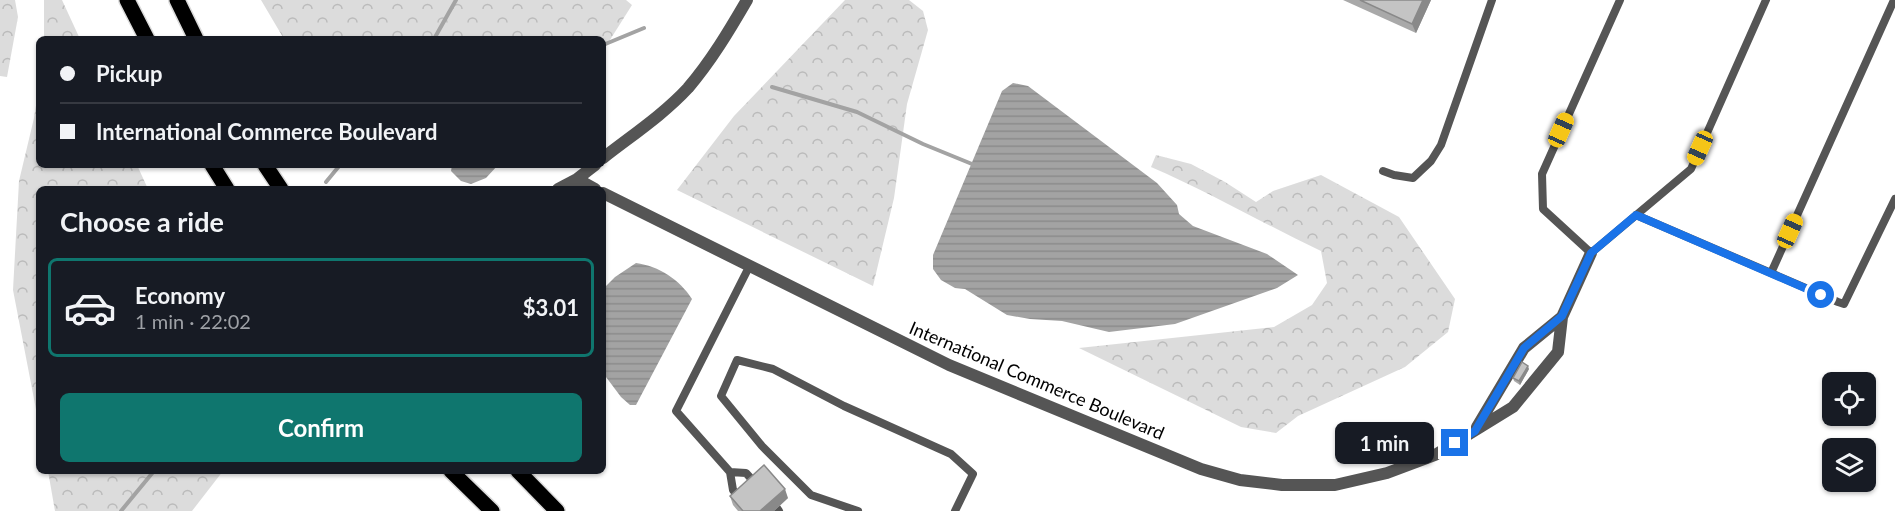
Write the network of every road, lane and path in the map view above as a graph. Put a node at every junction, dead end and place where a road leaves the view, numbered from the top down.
1 (127, 0) edge
2 (177, 0) edge
3 (747, 0) edge
4 (1492, 0) edge
5 (1620, 0) edge
6 (1766, 0) edge
7 (1894, 0) edge
8 (145, 36) edge
9 (195, 36) edge
10 (606, 157) edge
11 (214, 168) edge
12 (268, 168) edge
13 (592, 168) edge
14 (1383, 171) dead end
15 (573, 184) edge
16 (225, 186) edge
17 (280, 186) edge
18 (606, 195) edge
19 (1895, 199) edge
20 (1636, 215) junction
21 (1591, 253) junction
22 (749, 267) junction
23 (1772, 273) junction
24 (1562, 316) junction
25 (1475, 431) junction
26 (730, 472) junction
27 (454, 474) edge
28 (521, 474) edge
29 (756, 484) edge
30 (740, 498) edge
31 (492, 511) edge
32 (557, 511) edge
33 (858, 511) edge
34 (955, 511) edge

1 - 8 main road
2 - 9 main road
3 - 10 street
4 - 14 lane
5 - 21 lane
6 - 20 lane
7 - 23 lane
11 - 16 main road
12 - 17 main road
13 - 15 street
18 - 22 street, International Commerce Boulevard
19 - 23 lane
20 - 21 lane
20 - 23 lane
21 - 24 street, International Commerce Boulevard
22 - 25 street, International Commerce Boulevard
22 - 26 lane
24 - 25 street, International Commerce Boulevard
24 - 25 street, International Commerce Boulevard
26 - 29 lane
26 - 30 lane
27 - 31 main road
28 - 32 main road
33 - 34 lane

